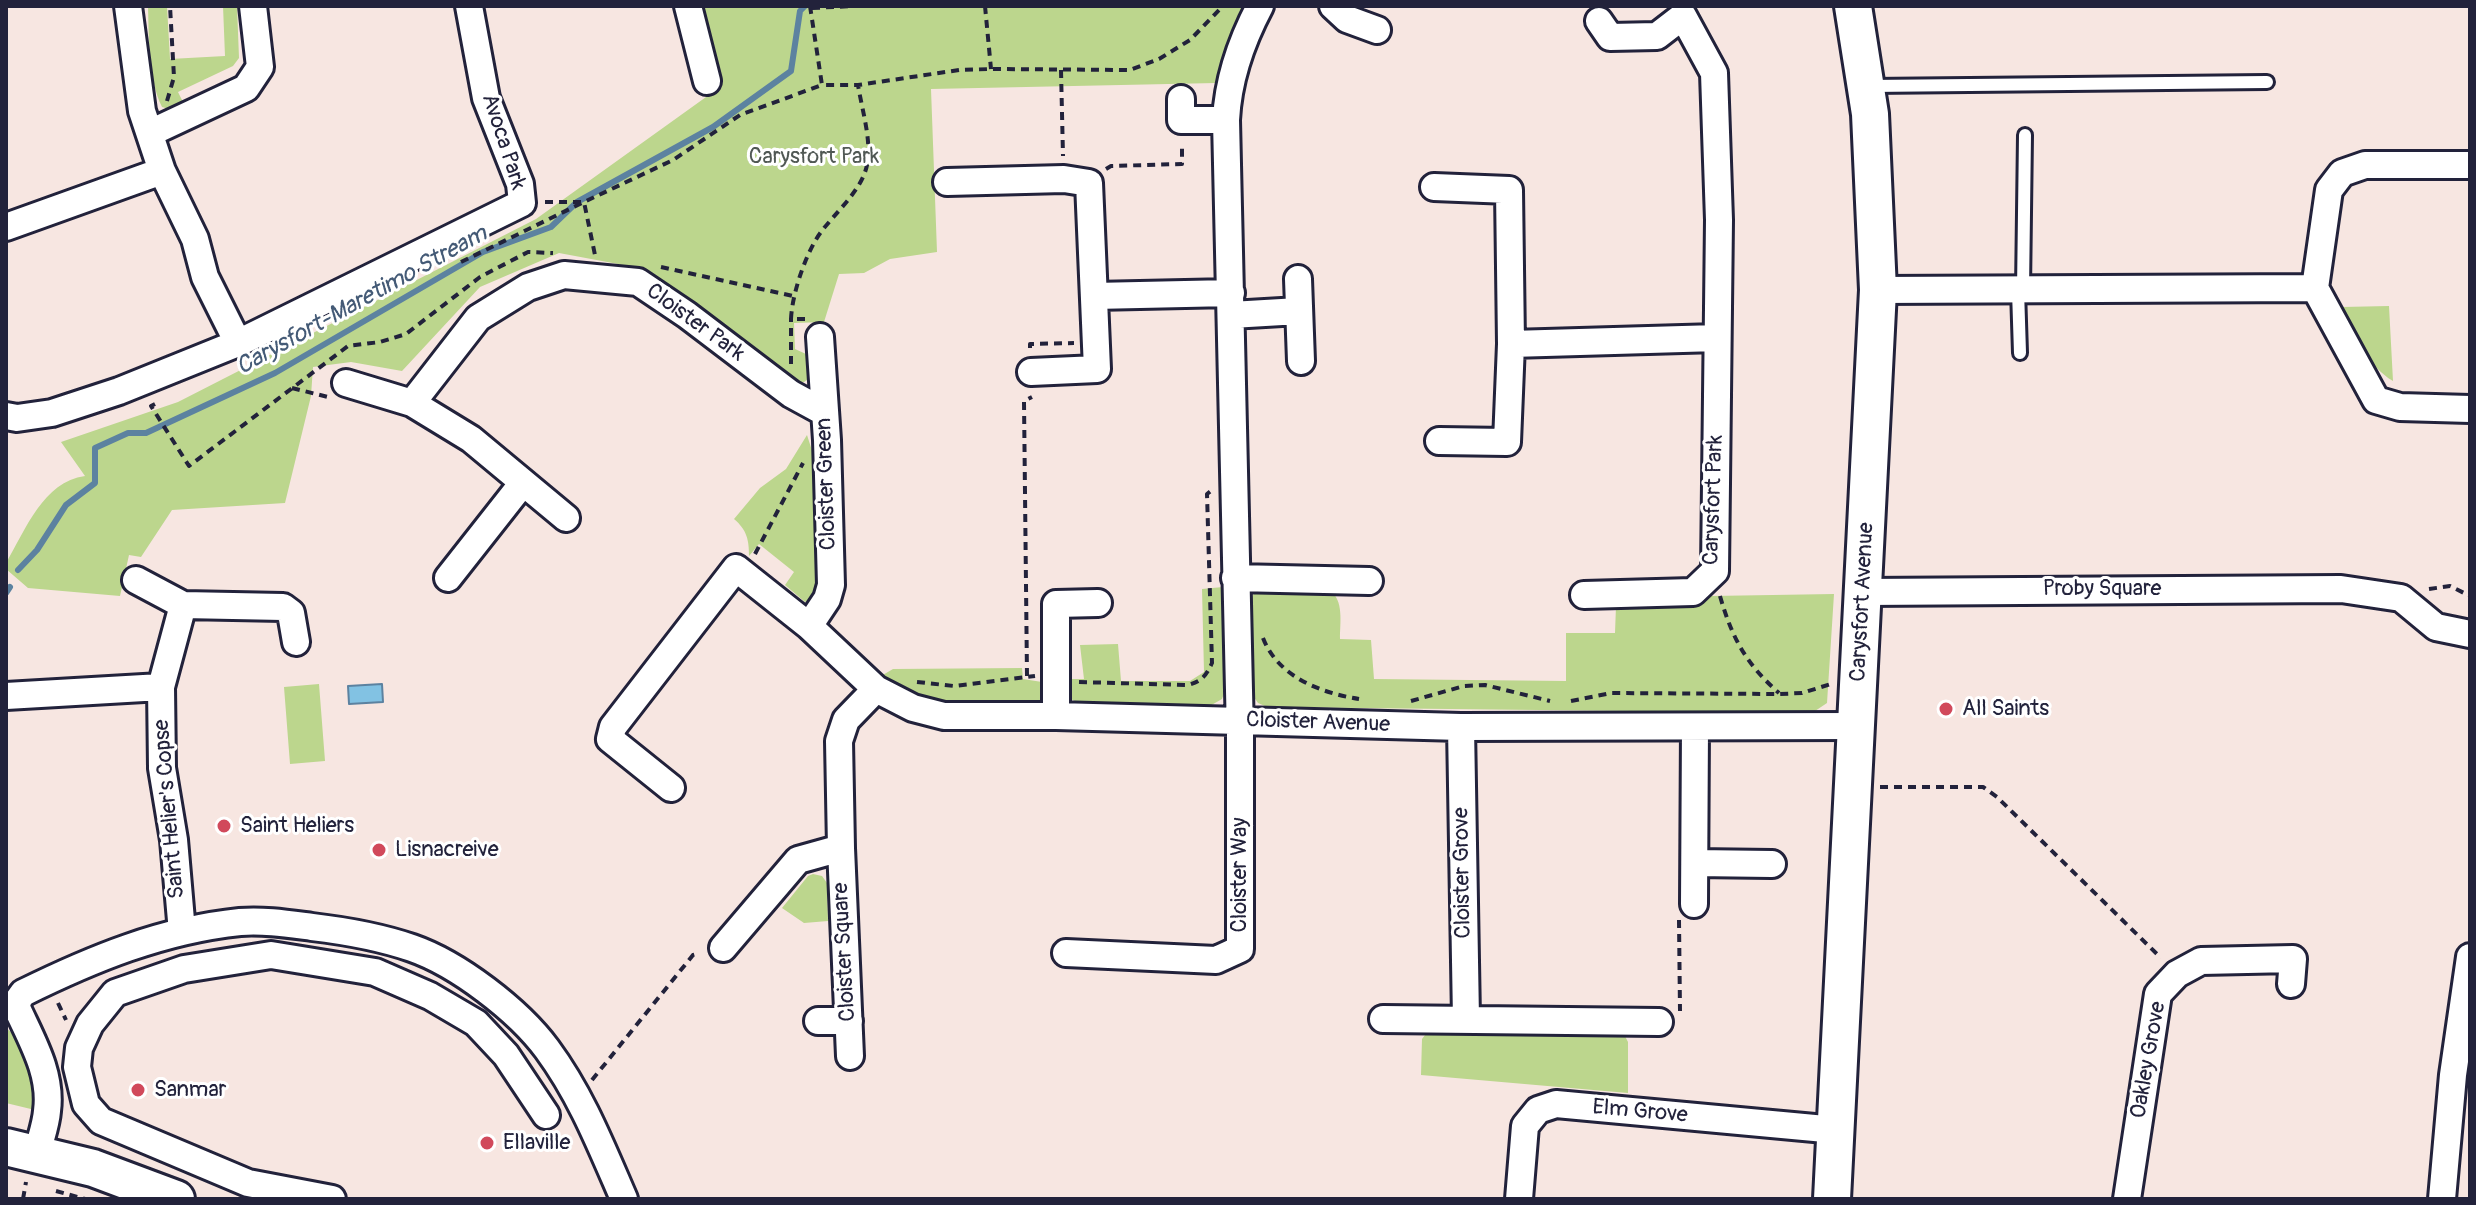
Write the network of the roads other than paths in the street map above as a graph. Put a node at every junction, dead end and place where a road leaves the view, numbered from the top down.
1 (128, 6) edge
2 (253, 6) edge
3 (469, 6) edge
4 (688, 6) edge
5 (1260, 6) edge
6 (1333, 6) edge
7 (1853, 6) edge
8 (1679, 11) edge
9 (1599, 21) dead end
10 (1377, 30) dead end
11 (707, 81) dead end
12 (2267, 82) dead end
13 (1867, 86) junction
14 (1226, 120) junction
15 (1181, 121) road end
16 (160, 129) junction
17 (2025, 135) dead end
18 (2470, 165) edge
19 (162, 171) junction
20 (947, 182) dead end
21 (1434, 187) dead end
22 (6, 227) edge
23 (1298, 279) dead end
24 (2304, 287) junction
25 (1878, 290) junction
26 (2021, 290) junction
27 (1094, 296) junction
28 (1231, 304) junction
29 (1299, 311) junction
30 (820, 337) road end
31 (1717, 338) junction
32 (238, 343) junction
33 (1511, 344) junction
34 (2020, 353) dead end
35 (1301, 361) dead end
36 (1031, 372) road end
37 (346, 383) dead end
38 (412, 403) junction
39 (2470, 409) edge
40 (824, 412) junction
41 (6, 416) edge
42 (1439, 441) dead end
43 (522, 484) junction
44 (566, 518) dead end
45 (448, 578) dead end
46 (1235, 578) junction
47 (136, 580) dead end
48 (1369, 581) dead end
49 (1863, 592) junction
50 (1584, 595) dead end
51 (1098, 603) dead end
52 (183, 605) junction
53 (809, 626) junction
54 (2470, 634) edge
55 (296, 642) dead end
56 (161, 687) junction
57 (876, 689) junction
58 (6, 696) edge
59 (1056, 716) junction
60 (1239, 720) junction
61 (1857, 726) junction
62 (1461, 727) junction
63 (1695, 727) junction
64 (671, 788) dead end
65 (841, 848) junction
66 (1695, 863) junction
67 (1772, 864) dead end
68 (1694, 904) road end
69 (182, 932) junction
70 (723, 948) road end
71 (1066, 953) dead end
72 (2470, 957) edge
73 (2291, 984) dead end
74 (12, 1006) edge
75 (1383, 1019) dead end
76 (1466, 1019) junction
77 (818, 1021) dead end
78 (849, 1021) junction
79 (1659, 1022) road end
80 (850, 1056) dead end
81 (546, 1115) dead end
82 (1836, 1130) junction
83 (23, 1161) edge
84 (176, 1199) edge
85 (332, 1199) edge
86 (624, 1199) edge
87 (1519, 1199) edge
88 (1832, 1199) edge
89 (2127, 1199) edge
90 (2442, 1199) edge

1 - 16 street
2 - 16 street
3 - 32 street, Avoca Park
4 - 11 street
5 - 14 street
6 - 10 street
7 - 13 main road, Carysfort Avenue
8 - 9 street, Carysfort Park
8 - 31 street, Carysfort Park
12 - 13 lane
13 - 25 main road, Carysfort Avenue
14 - 15 street
14 - 28 street
16 - 19 street
17 - 26 lane
18 - 24 street
19 - 22 street
19 - 32 street
20 - 27 street
21 - 33 street
23 - 29 street
24 - 26 street
24 - 39 street
25 - 26 street
25 - 49 main road, Carysfort Avenue
26 - 34 lane
27 - 28 street
27 - 36 street
28 - 29 street
28 - 46 street
29 - 35 street
30 - 40 street, Cloister Green
31 - 33 street
31 - 50 street, Carysfort Park
32 - 41 street, Avoca Park
33 - 42 street
37 - 38 street
38 - 40 street, Cloister Park
38 - 43 street
40 - 53 street, Cloister Green
43 - 44 street
43 - 45 street
46 - 48 street
46 - 60 street
47 - 52 street
49 - 54 street, Proby Square
49 - 61 main road, Carysfort Avenue
51 - 59 street
52 - 55 street
52 - 56 street, Saint Helier's Copse
53 - 57 street, Cloister Avenue
53 - 64 street
56 - 58 street, Saint Helier's Copse
56 - 69 street, Saint Helier's Copse
57 - 59 street, Cloister Avenue
57 - 65 street, Cloister Square
59 - 60 street, Cloister Avenue
60 - 62 street, Cloister Avenue
60 - 71 street, Cloister Way
61 - 63 street, Cloister Avenue
61 - 82 main road, Carysfort Avenue
62 - 63 street, Cloister Avenue
62 - 76 street, Cloister Grove
63 - 66 street
65 - 70 street, Cloister Square
65 - 78 street, Cloister Square
66 - 67 street
66 - 68 street
69 - 74 street
69 - 86 street
72 - 90 street
73 - 89 street, Oakley Grove
74 - 83 street
75 - 76 street
76 - 79 street
77 - 78 street
78 - 80 street, Cloister Square
81 - 85 street
82 - 87 street, Elm Grove
82 - 88 main road, Carysfort Avenue
83 - 84 main road

